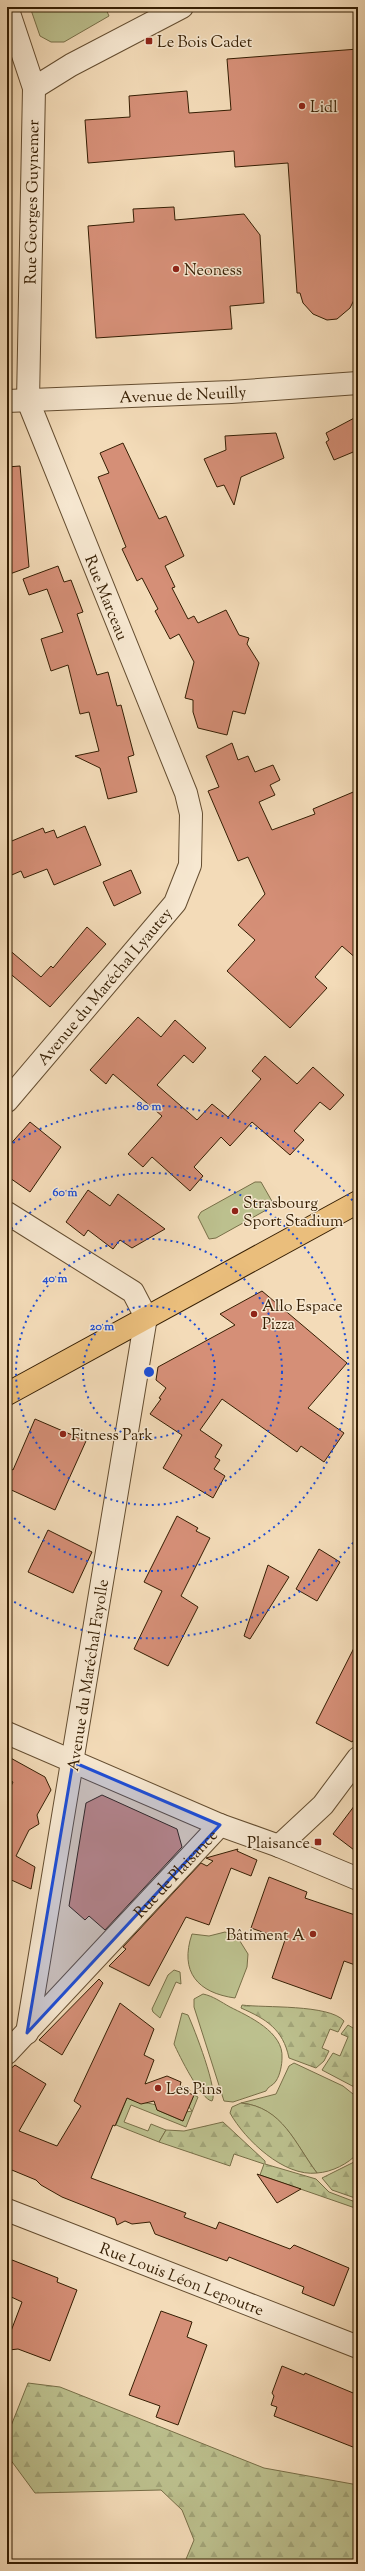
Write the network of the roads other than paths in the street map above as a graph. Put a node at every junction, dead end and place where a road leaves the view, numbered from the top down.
1 (7, 7) edge
2 (182, 7) edge
3 (34, 88) junction
4 (358, 383) edge
5 (17, 401) edge
6 (186, 793) joint
7 (7, 1101) edge
8 (358, 1202) edge
9 (7, 1214) edge
10 (146, 1317) junction
11 (7, 1394) edge
12 (7, 1733) edge
13 (358, 1758) edge
14 (73, 1762) junction
15 (220, 1826) junction
16 (279, 1846) junction
17 (358, 1878) edge
18 (27, 2033) junction
19 (7, 2053) edge
20 (7, 2210) edge
21 (358, 2346) edge

1 - 3 street, Rue Georges Guynemer
2 - 3 street
3 - 5 street, Rue Georges Guynemer
4 - 5 street, Avenue de Neuilly
5 - 6 street, Rue Marceau
6 - 7 street, Avenue du Maréchal Lyautey
8 - 10 main road
9 - 10 street
10 - 11 main road
10 - 14 street, Avenue du Maréchal Fayolle
12 - 14 street
13 - 16 street
14 - 15 street
14 - 18 street, Avenue du Maréchal Fayolle
15 - 16 street, Rue de Plaisance
15 - 18 street, Rue de Plaisance
16 - 17 street, Rue de Plaisance
18 - 19 street, Rue de Plaisance
20 - 21 street, Rue Louis Léon Lepoutre

